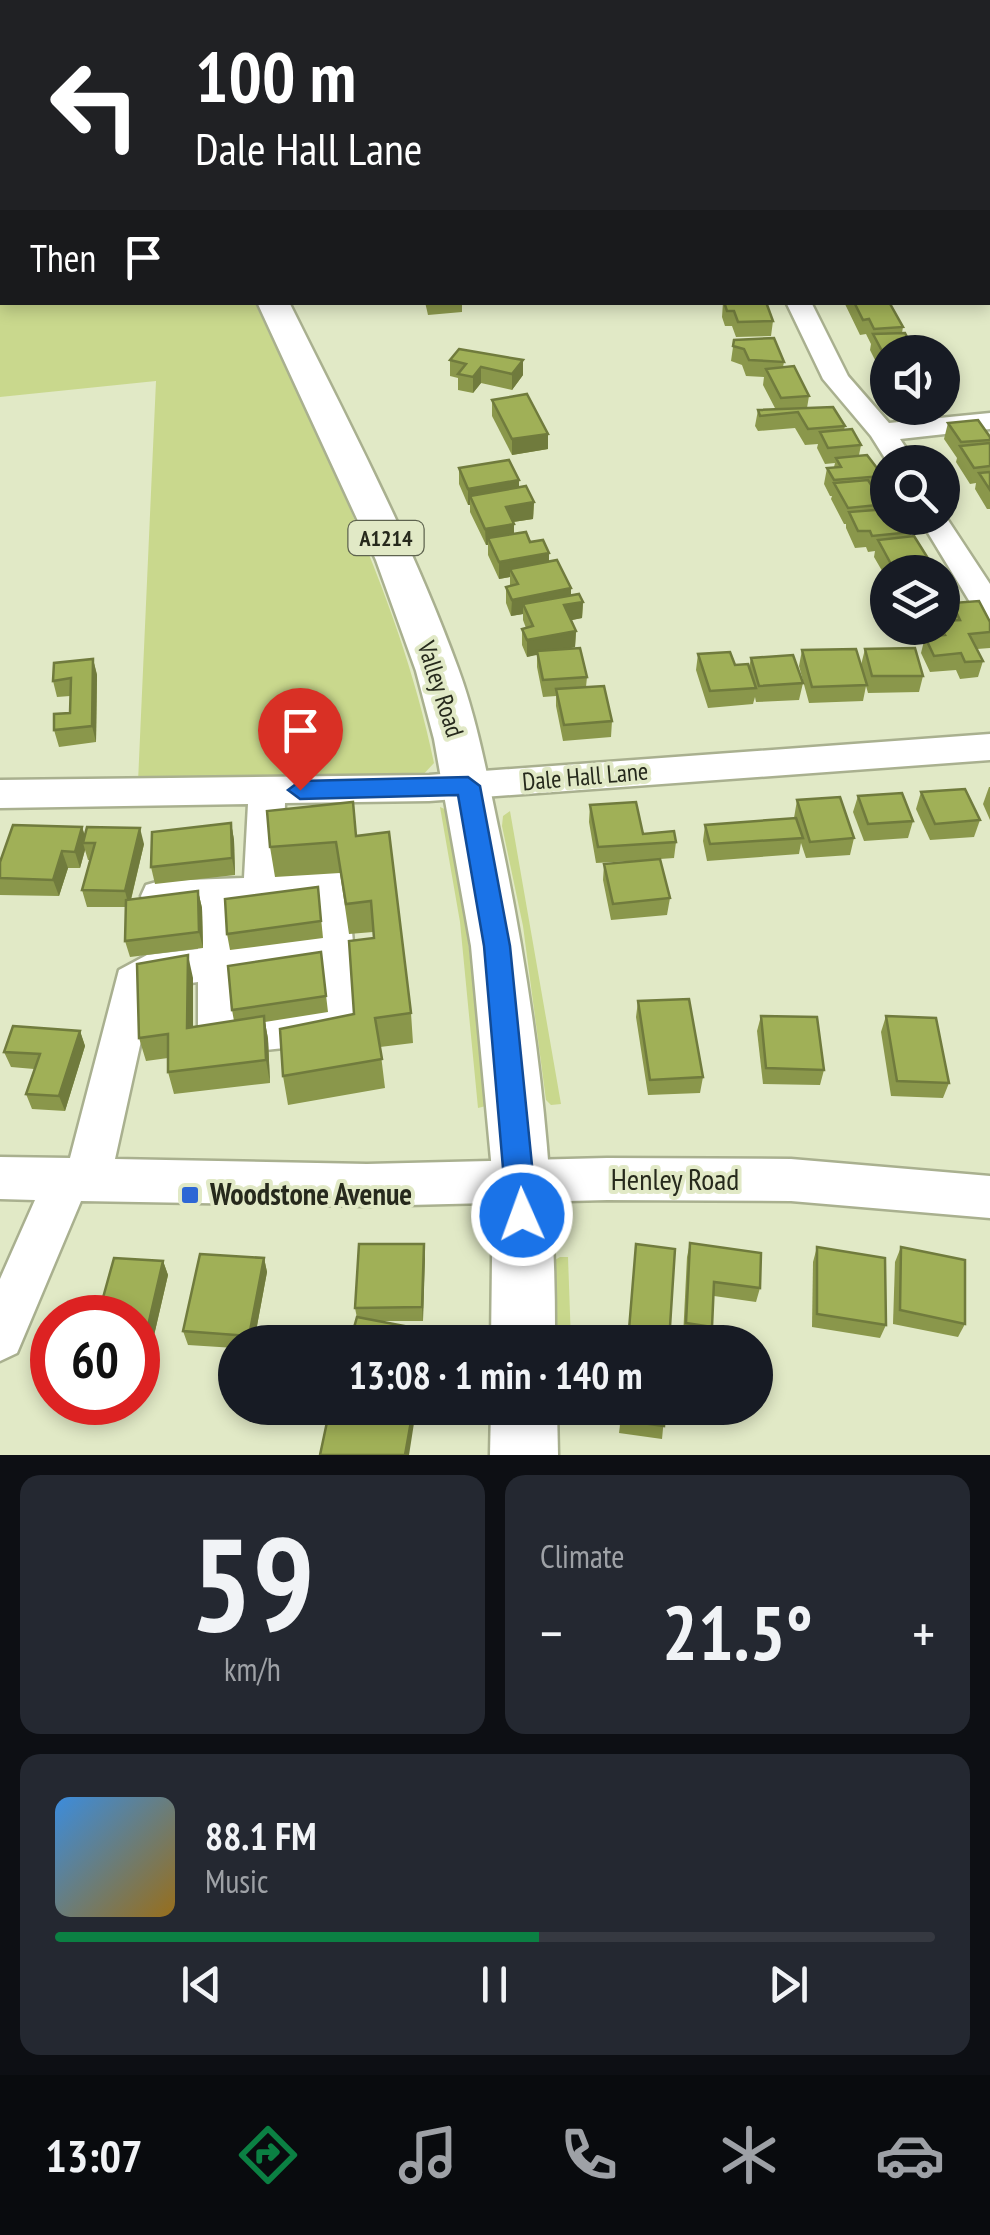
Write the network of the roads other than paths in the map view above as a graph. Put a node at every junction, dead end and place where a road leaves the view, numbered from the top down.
1 (274, 305) edge
2 (800, 305) edge
3 (990, 421) edge
4 (882, 432) junction
5 (890, 445) edge
6 (944, 535) edge
7 (990, 610) edge
8 (990, 747) edge
9 (468, 786) junction
10 (268, 790) junction
11 (0, 794) edge
12 (262, 891) junction
13 (160, 896) edge
14 (217, 896) junction
15 (334, 948) junction
16 (216, 966) junction
17 (0, 1178) edge
18 (78, 1179) junction
19 (522, 1181) junction
20 (990, 1196) edge
21 (523, 1325) edge
22 (0, 1336) edge
23 (524, 1425) edge
24 (524, 1455) edge

1 - 9 main road, Valley Road / A1214
2 - 4 street
3 - 4 street
4 - 5 street
6 - 7 street
8 - 9 street, Dale Hall Lane
9 - 10 street, Dale Hall Lane
9 - 19 main road, Valley Road / A1214
10 - 11 street, Dale Hall Lane
10 - 12 street
12 - 14 street
12 - 15 street
13 - 14 street
14 - 16 street
15 - 16 street
15 - 16 street
16 - 18 street
17 - 18 street, Henley Road
18 - 19 street, Henley Road
18 - 22 street
19 - 20 street, Henley Road
19 - 21 main road, Valley Road / A1214
23 - 24 main road

